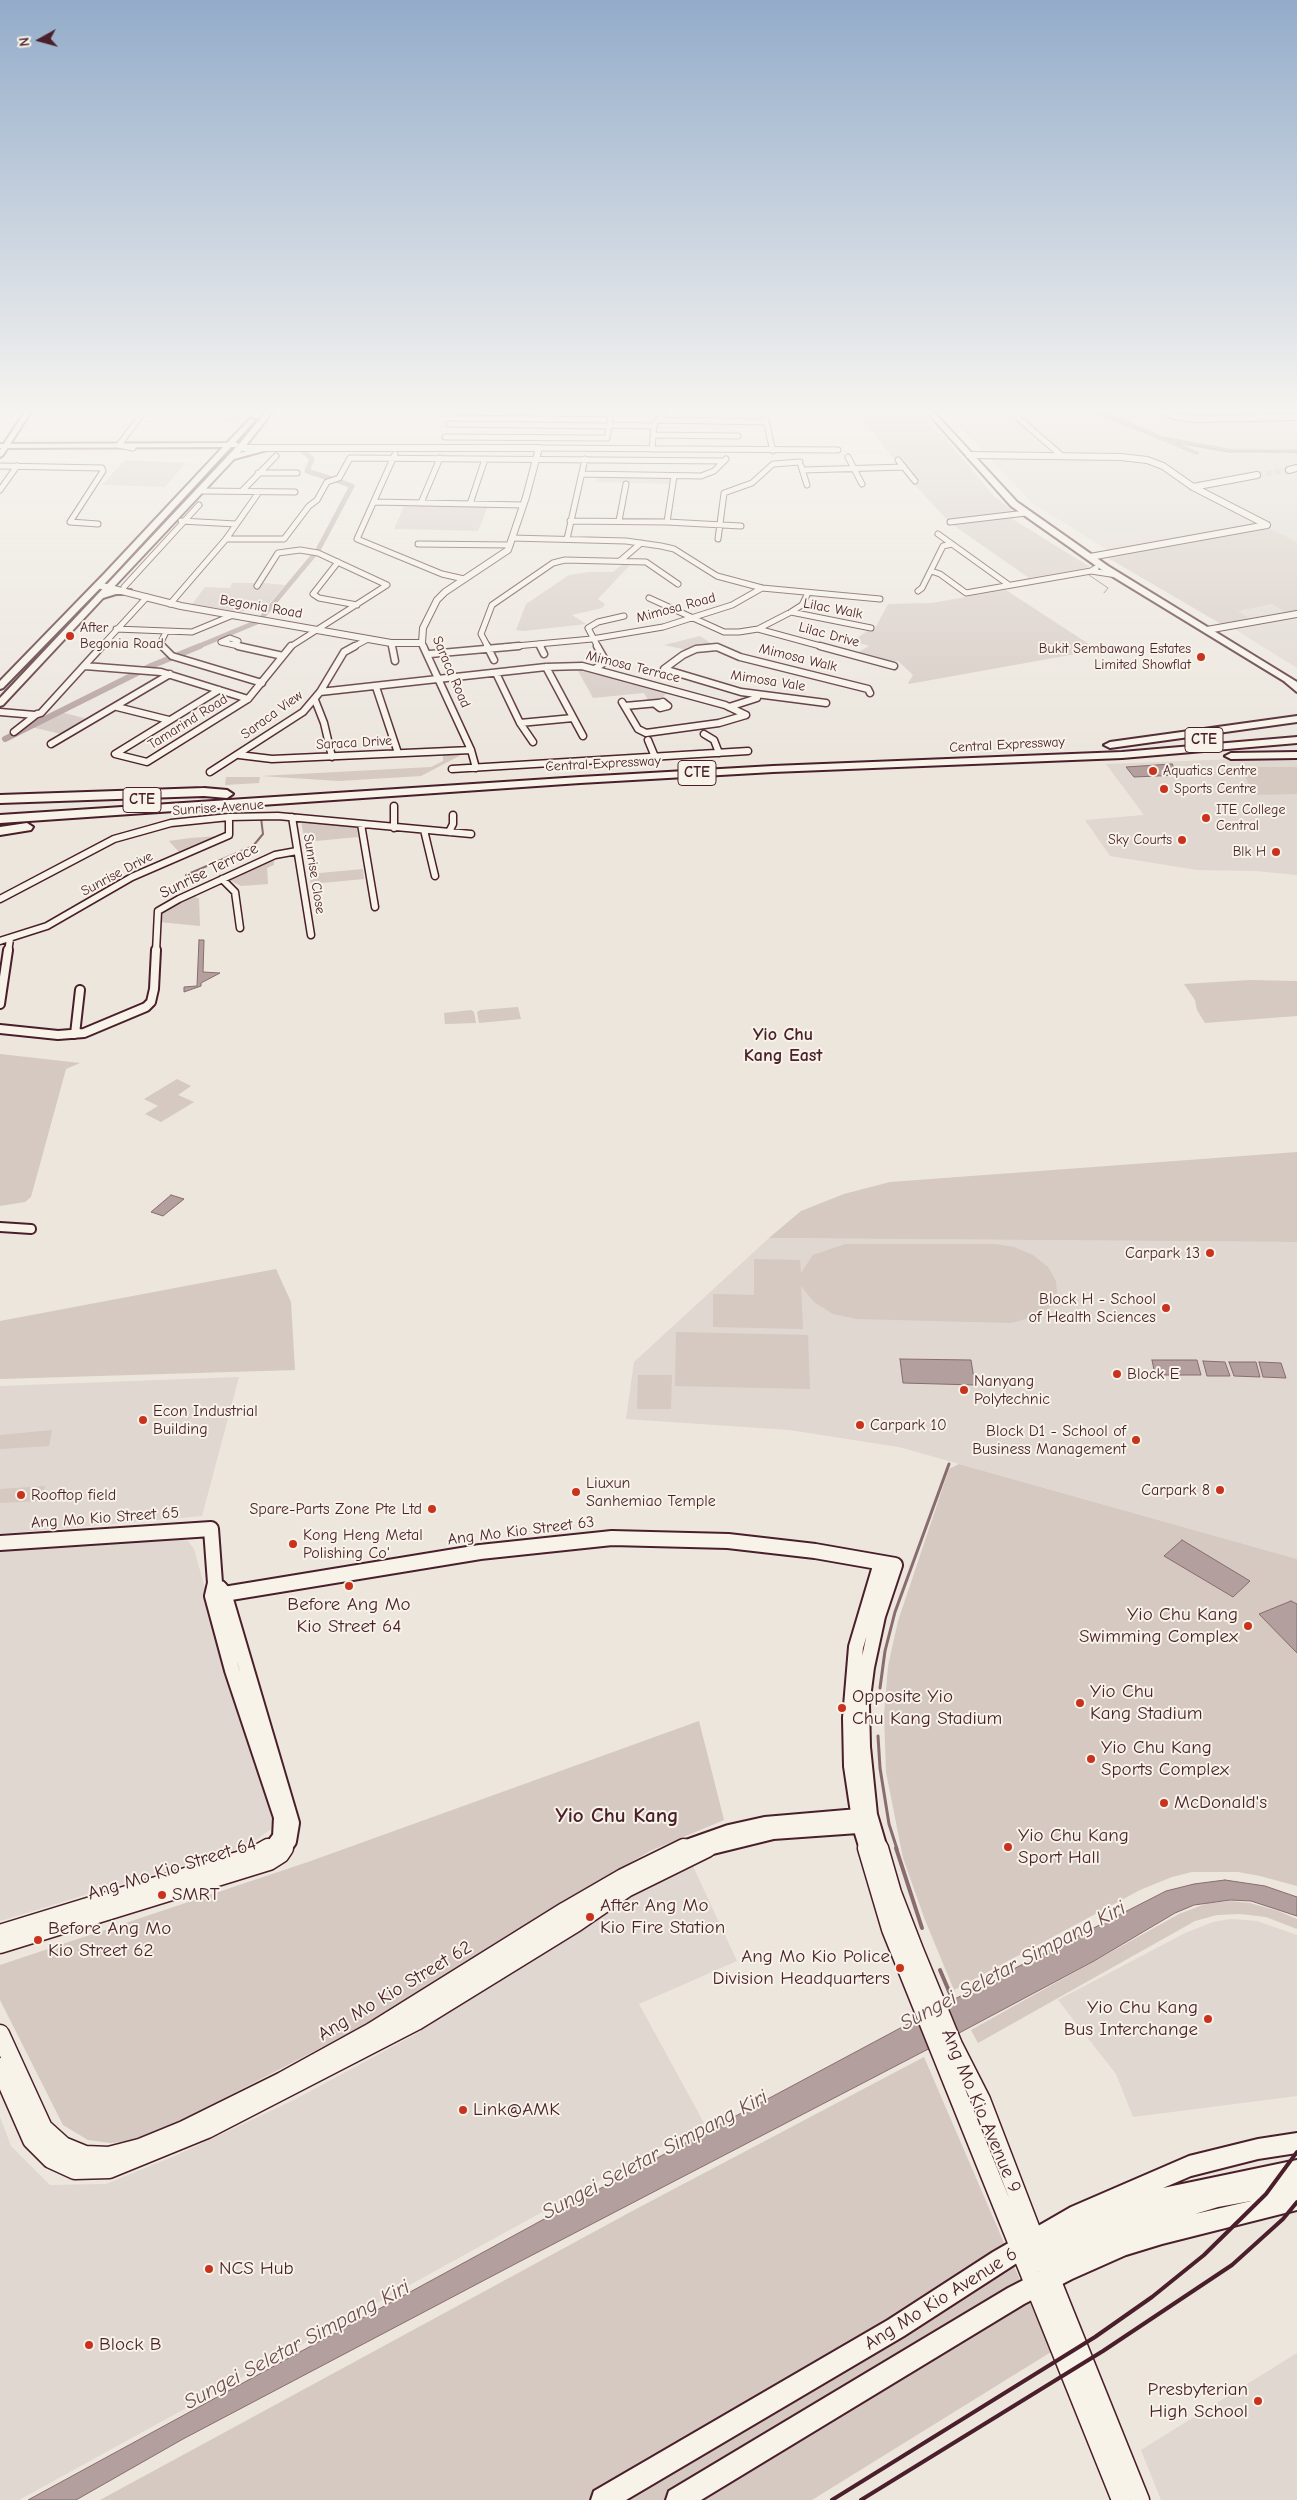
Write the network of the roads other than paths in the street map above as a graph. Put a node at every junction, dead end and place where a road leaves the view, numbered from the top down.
1 (720, 526) edge
2 (151, 527) edge
3 (166, 527) edge
4 (179, 527) edge
5 (234, 527) edge
6 (293, 527) edge
7 (363, 527) edge
8 (516, 527) edge
9 (569, 527) edge
10 (1047, 527) edge
11 (1053, 527) edge
12 (1258, 527) edge
13 (938, 534) dead end
14 (226, 538) junction
15 (567, 539) junction
16 (718, 539) dead end
17 (511, 542) junction
18 (642, 543) junction
19 (418, 544) dead end
20 (952, 544) junction
21 (1095, 558) junction
22 (620, 561) junction
23 (338, 562) junction
24 (931, 571) junction
25 (1091, 571) junction
26 (1117, 575) junction
27 (464, 579) junction
28 (678, 584) dead end
29 (98, 585) junction
30 (1010, 585) junction
31 (257, 586) dead end
32 (108, 587) junction
33 (762, 588) junction
34 (126, 589) junction
35 (918, 591) dead end
36 (808, 593) junction
37 (966, 593) joint
38 (99, 597) junction
39 (147, 597) junction
40 (650, 598) dead end
41 (880, 599) dead end
42 (170, 604) junction
43 (357, 605) junction
44 (791, 612) junction
45 (1297, 614) edge
46 (233, 615) junction
47 (624, 616) dead end
48 (696, 618) junction
49 (1297, 618) edge
50 (871, 628) dead end
51 (116, 629) junction
52 (315, 629) junction
53 (758, 629) junction
54 (1219, 630) junction
55 (166, 632) junction
56 (724, 632) junction
57 (368, 639) junction
58 (592, 639) junction
59 (235, 643) dead end
60 (391, 643) junction
61 (422, 643) junction
62 (539, 644) junction
63 (718, 647) junction
64 (490, 649) junction
65 (430, 654) junction
66 (544, 654) dead end
67 (283, 656) junction
68 (494, 660) dead end
69 (676, 660) joint
70 (395, 661) dead end
71 (85, 666) junction
72 (894, 666) dead end
73 (546, 668) junction
74 (596, 668) junction
75 (145, 669) joint
76 (496, 673) junction
77 (170, 674) junction
78 (440, 680) junction
79 (262, 683) junction
80 (1295, 683) edge
81 (0, 686) edge
82 (376, 687) junction
83 (219, 690) junction
84 (320, 692) junction
85 (870, 694) dead end
86 (757, 698) dead end
87 (248, 699) junction
88 (315, 700) junction
89 (0, 703) edge
90 (658, 703) dead end
91 (826, 703) dead end
92 (117, 707) junction
93 (729, 707) junction
94 (1297, 711) edge
95 (0, 712) edge
96 (304, 712) junction
97 (320, 712) junction
98 (37, 714) junction
99 (573, 718) junction
100 (1297, 719) edge
101 (168, 720) junction
102 (520, 723) junction
103 (1275, 723) junction
104 (14, 732) dead end
105 (1297, 732) edge
106 (704, 734) dead end
107 (583, 736) dead end
108 (648, 740) dead end
109 (1297, 740) edge
110 (533, 742) dead end
111 (468, 743) junction
112 (51, 744) dead end
113 (1110, 745) junction
114 (456, 750) junction
115 (472, 750) junction
116 (748, 752) dead end
117 (398, 753) junction
118 (719, 753) junction
119 (239, 754) junction
120 (1297, 755) edge
121 (332, 757) junction
122 (655, 757) junction
123 (1024, 759) junction
124 (476, 768) junction
125 (452, 769) dead end
126 (210, 772) dead end
127 (0, 797) edge
128 (20, 798) joint
129 (226, 798) junction
130 (394, 806) dead end
131 (57, 810) junction
132 (0, 811) edge
133 (453, 815) dead end
134 (229, 817) junction
135 (292, 817) junction
136 (13, 818) junction
137 (0, 819) edge
138 (0, 823) edge
139 (361, 824) junction
140 (394, 828) junction
141 (0, 830) edge
142 (424, 830) junction
143 (449, 832) junction
144 (470, 834) dead end
145 (297, 851) junction
146 (436, 876) dead end
147 (222, 879) junction
148 (0, 899) edge
149 (376, 907) dead end
150 (240, 928) dead end
151 (311, 935) dead end
152 (10, 939) junction
153 (0, 941) edge
154 (80, 990) dead end
155 (0, 1004) edge
156 (0, 1029) edge
157 (75, 1034) junction
158 (0, 1227) edge
159 (31, 1229) dead end
160 (212, 1529) joint
161 (0, 1543) edge
162 (888, 1564) joint
163 (217, 1591) junction
164 (865, 1821) junction
165 (0, 1934) edge
166 (0, 1944) edge
167 (0, 2034) edge
168 (0, 2066) edge
169 (1297, 2143) edge
170 (1297, 2170) edge
171 (1297, 2181) edge
172 (1297, 2200) edge
173 (1028, 2245) junction
174 (1043, 2276) junction
175 (603, 2500) edge
176 (678, 2500) edge
177 (1121, 2500) edge
178 (1140, 2500) edge

1 - 16 street
2 - 29 main road
3 - 32 main road
4 - 34 street
5 - 14 street
6 - 14 street
7 - 27 street
8 - 17 street, Saraca Road
9 - 15 street
10 - 21 main road
11 - 21 main road
12 - 21 street
13 - 20 street
14 - 42 street
15 - 17 street
15 - 18 street
17 - 19 street
17 - 27 street, Saraca Road
18 - 22 street
18 - 33 street
20 - 24 street
20 - 30 street
21 - 25 street
21 - 26 main road
21 - 54 main road
22 - 28 street
22 - 64 street
23 - 31 street
23 - 43 street
23 - 43 street
24 - 35 street
24 - 37 street
25 - 26 street
25 - 30 street
26 - 54 main road
27 - 61 street, Saraca Road
29 - 32 street, Begonia Road
29 - 81 main road
30 - 37 street
32 - 34 street, Begonia Road
32 - 38 main road
33 - 36 street
33 - 48 street, Mimosa Road
34 - 38 main road
34 - 39 street, Begonia Road
36 - 41 street
36 - 44 street
38 - 89 main road
39 - 42 street, Begonia Road
39 - 51 street
40 - 48 street
42 - 46 street, Begonia Road
43 - 52 street
44 - 50 street, Lilac Walk
44 - 53 street
45 - 54 street
46 - 52 street, Begonia Road
46 - 55 street
47 - 58 street, Mimosa Road
48 - 56 street
48 - 58 street, Mimosa Road
49 - 54 street
51 - 55 street
51 - 71 street
52 - 57 street, Begonia Road
52 - 67 street
53 - 56 street
53 - 72 street, Lilac Drive
54 - 80 main road
55 - 79 street
56 - 63 street
57 - 60 street, Begonia Road
57 - 84 street
58 - 62 street, Mimosa Road
58 - 74 street
59 - 67 street
60 - 61 street, Begonia Road
60 - 70 street
61 - 65 street, Saraca Road
62 - 64 street, Mimosa Road
62 - 66 street
63 - 69 street, Mimosa Walk
63 - 85 street, Mimosa Walk
64 - 65 street, Mimosa Road
64 - 68 street
65 - 78 street, Saraca Road
67 - 79 street
69 - 91 street, Mimosa Vale
71 - 75 street, Tamarind Road
71 - 98 street
73 - 74 street, Mimosa Terrace
73 - 76 street, Mimosa Terrace
73 - 99 street
74 - 93 street, Mimosa Terrace
75 - 77 street, Tamarind Road
76 - 78 street, Mimosa Terrace
76 - 102 street
77 - 83 street, Tamarind Road
77 - 92 street
78 - 82 street, Saraca View
78 - 111 street, Saraca Road
79 - 87 street
82 - 84 street, Saraca View
82 - 117 street
83 - 87 street, Tamarind Road
83 - 101 street, Tamarind Road
84 - 88 street, Saraca View
86 - 93 street
87 - 101 street, Tamarind Road
88 - 96 street, Saraca View
88 - 97 street
90 - 93 street
92 - 101 street, Tamarind Road
92 - 112 street
94 - 103 highway
95 - 98 street
96 - 97 street
96 - 119 street, Saraca View
97 - 121 street
98 - 104 street
99 - 102 street
99 - 107 street
100 - 103 highway
102 - 110 street
103 - 113 highway
105 - 113 highway, Central Expressway / CTE
106 - 118 street
108 - 122 street
109 - 123 highway, Central Expressway / CTE
111 - 114 street
111 - 115 street, Saraca Road
113 - 129 highway, Central Expressway / CTE
114 - 115 street, Saraca Drive
114 - 117 street, Saraca Drive
115 - 124 street, Saraca Road
116 - 118 street
117 - 121 street, Saraca Drive
118 - 122 street
119 - 121 street, Saraca Drive
119 - 126 street, Saraca View
120 - 123 highway
122 - 124 street
123 - 129 highway, Central Expressway / CTE
124 - 125 street
127 - 128 highway
128 - 129 highway
129 - 131 highway, Central Expressway / CTE
129 - 141 highway
130 - 140 street
131 - 132 highway, Central Expressway / CTE
131 - 136 highway, Central Expressway / CTE
133 - 143 street
134 - 135 street, Sunrise Avenue
134 - 148 street, Sunrise Avenue
134 - 152 street, Sunrise Drive
135 - 139 street, Sunrise Avenue
135 - 145 street, Sunrise Close
136 - 137 highway, Central Expressway / CTE
136 - 138 highway
139 - 140 street, Sunrise Avenue
139 - 149 street
140 - 142 street, Sunrise Avenue
142 - 143 street, Sunrise Avenue
142 - 146 street
143 - 144 street, Sunrise Avenue
145 - 147 street, Sunrise Terrace
145 - 151 street, Sunrise Close
147 - 150 street
147 - 157 street, Sunrise Terrace
152 - 153 street, Sunrise Drive
152 - 155 street
154 - 157 street
156 - 157 street
158 - 159 street
160 - 161 street, Ang Mo Kio Street 65
160 - 163 street, Ang Mo Kio Street 64
162 - 163 street, Ang Mo Kio Street 63
162 - 164 street, Ang Mo Kio Avenue 9
163 - 165 street, Ang Mo Kio Street 64
163 - 166 street, Ang Mo Kio Street 64
164 - 167 street, Ang Mo Kio Street 62
164 - 168 street, Ang Mo Kio Street 62
164 - 173 street, Ang Mo Kio Avenue 9
169 - 173 main road, Ang Mo Kio Avenue 6
170 - 173 main road
171 - 174 main road
172 - 174 main road, Ang Mo Kio Avenue 6
173 - 174 main road
173 - 175 main road, Ang Mo Kio Avenue 6
174 - 176 main road, Ang Mo Kio Avenue 6
174 - 177 street
174 - 178 street

